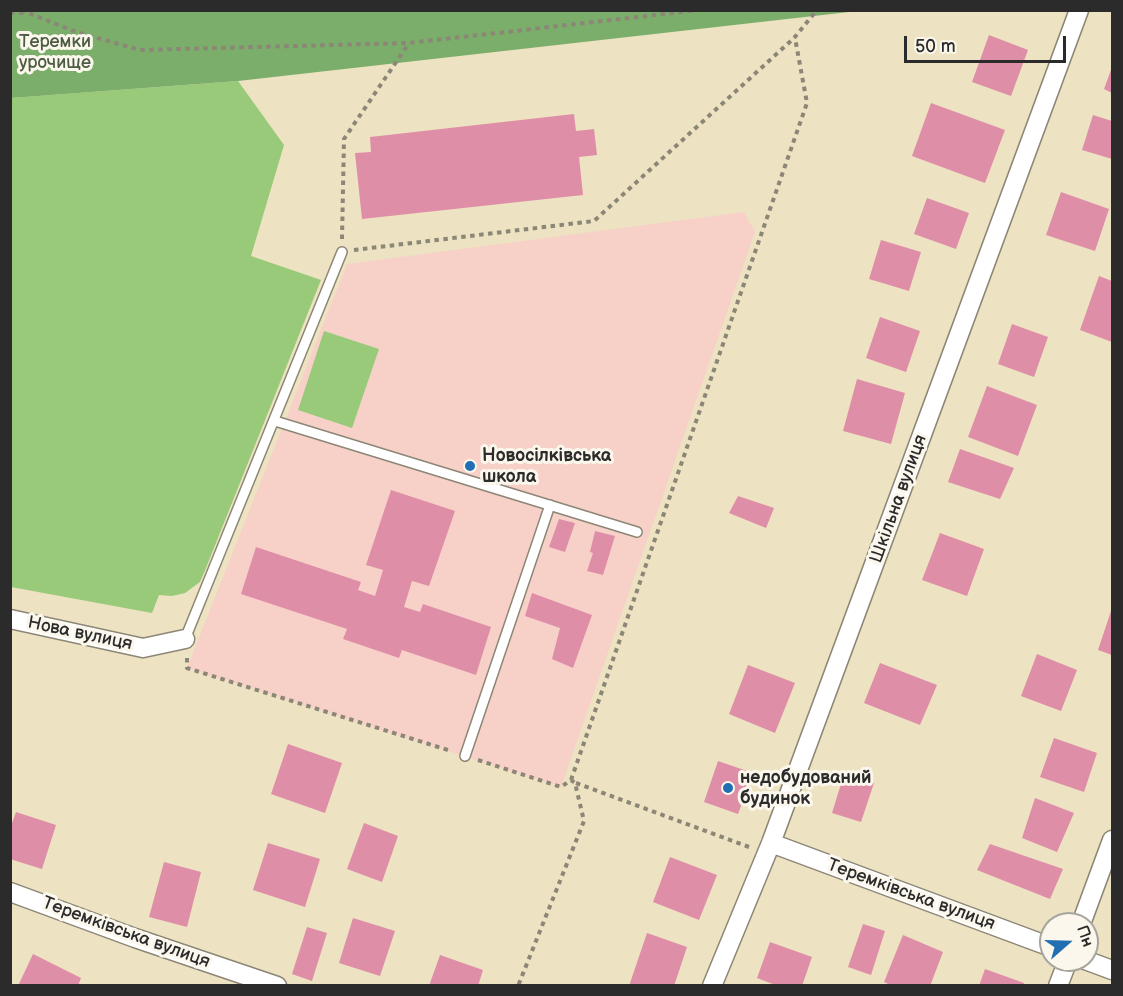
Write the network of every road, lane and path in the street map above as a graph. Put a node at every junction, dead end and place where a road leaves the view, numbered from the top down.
1 (699, 10) edge
2 (817, 10) edge
3 (1079, 10) edge
4 (23, 12) edge
5 (10, 13) edge
6 (794, 38) junction
7 (409, 43) junction
8 (342, 252) junction
9 (275, 421) junction
10 (550, 505) junction
11 (637, 532) dead end
12 (10, 619) edge
13 (185, 639) junction
14 (465, 756) junction
15 (573, 781) junction
16 (1113, 840) edge
17 (771, 843) junction
18 (10, 892) edge
19 (1086, 912) edge
20 (1039, 943) edge
21 (277, 986) edge
22 (518, 986) edge
23 (712, 986) edge

1 - 7 path
2 - 6 path
3 - 17 street, Шкільна вулиця
4 - 5 path
4 - 7 path
6 - 8 path
6 - 15 path
7 - 8 path
8 - 9 lane
9 - 10 lane
9 - 13 lane
10 - 11 lane
10 - 14 lane
12 - 13 street, Нова вулиця
13 - 14 path
14 - 15 path
15 - 17 path
15 - 22 path
16 - 19 street
17 - 20 street, Теремківська вулиця
17 - 23 street, Шкільна вулиця
18 - 21 street, Теремківська вулиця

